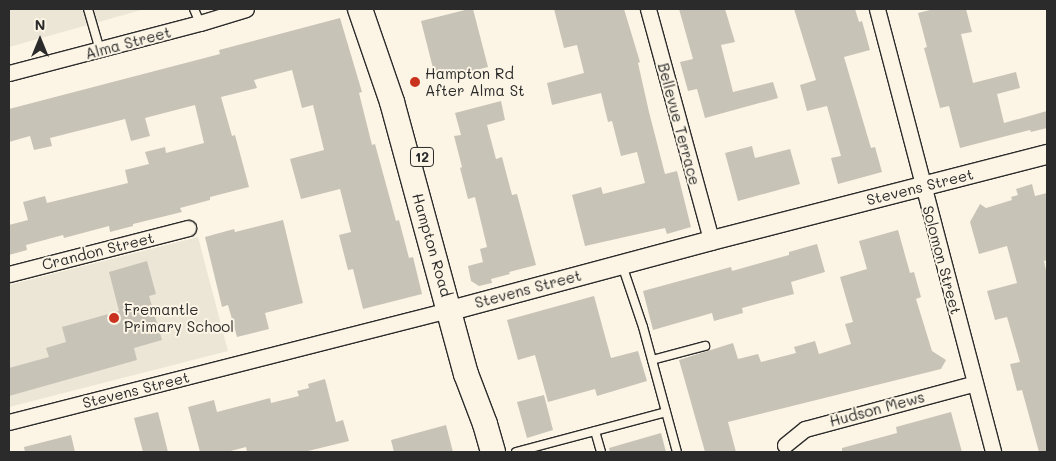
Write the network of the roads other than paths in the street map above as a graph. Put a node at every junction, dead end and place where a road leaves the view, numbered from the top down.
1 (88, 9) edge
2 (194, 9) edge
3 (246, 9) edge
4 (360, 9) edge
5 (378, 9) edge
6 (648, 9) edge
7 (877, 9) edge
8 (200, 23) junction
9 (100, 50) junction
10 (9, 73) edge
11 (1047, 154) edge
12 (923, 186) junction
13 (188, 228) dead end
14 (711, 240) junction
15 (622, 264) junction
16 (9, 274) edge
17 (457, 308) junction
18 (705, 346) dead end
19 (652, 360) junction
20 (975, 383) junction
21 (666, 412) junction
22 (9, 422) edge
23 (595, 431) junction
24 (785, 445) dead end
25 (493, 452) edge
26 (516, 452) edge
27 (600, 452) edge
28 (677, 452) edge
29 (993, 452) edge

1 - 9 lane
2 - 8 lane
3 - 8 street, Alma Street
4 - 17 main road, Hampton Road / 12
5 - 17 main road, Hampton Road / 12
6 - 14 street, Bellevue Terrace
7 - 12 street, Solomon Street
8 - 9 street, Alma Street
9 - 10 street, Alma Street
11 - 12 street, Stevens Street
12 - 14 street, Stevens Street
12 - 20 street, Solomon Street
13 - 16 street, Crandon Street
14 - 15 street, Stevens Street
15 - 17 street, Stevens Street
15 - 19 lane
17 - 22 street, Stevens Street
17 - 25 main road, Hampton Road / 12
18 - 19 lane
19 - 21 lane
20 - 24 street, Hudson Mews
20 - 29 street, Solomon Street
21 - 23 lane
21 - 28 lane
23 - 26 lane
23 - 27 lane

